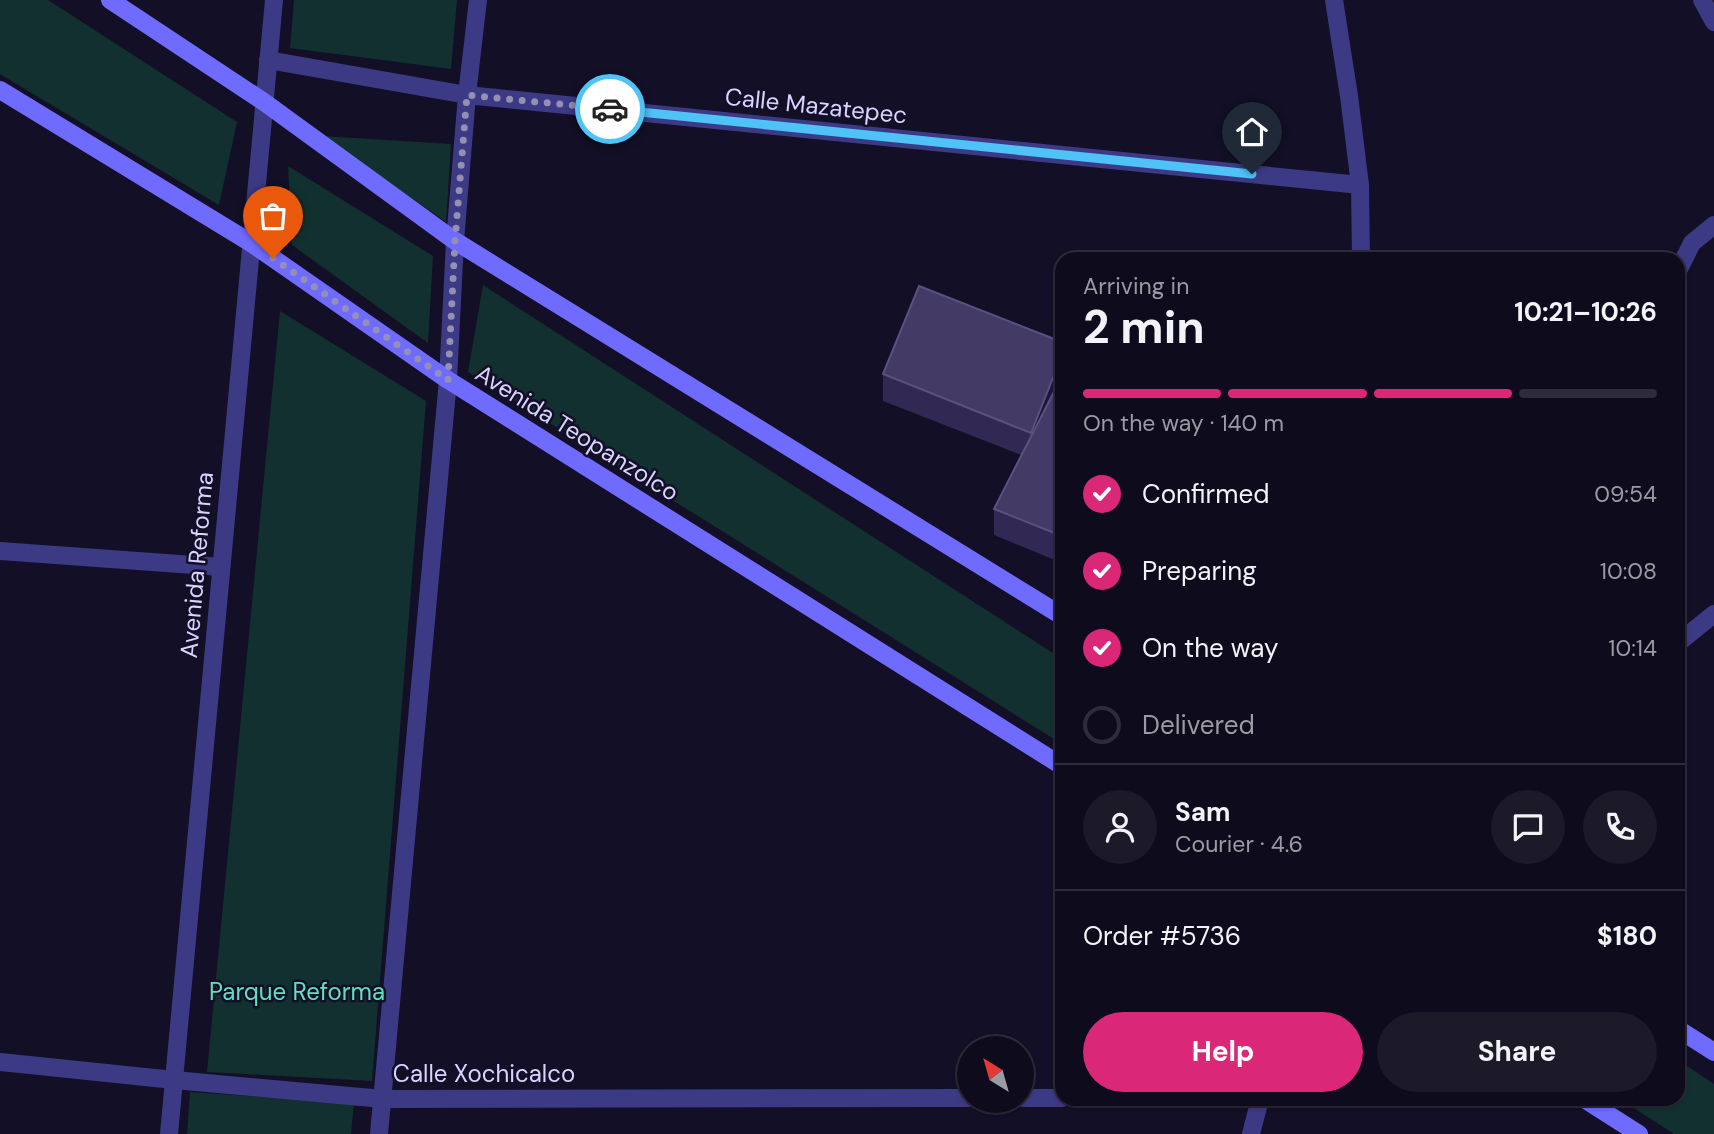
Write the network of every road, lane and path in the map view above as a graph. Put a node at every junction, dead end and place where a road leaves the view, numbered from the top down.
1 (110, 0) edge
2 (274, 0) edge
3 (478, 0) edge
4 (1335, 0) edge
5 (1702, 0) edge
6 (1714, 22) edge
7 (268, 60) junction
8 (0, 90) edge
9 (467, 95) junction
10 (264, 102) junction
11 (1360, 185) junction
12 (1714, 225) edge
13 (455, 241) junction
14 (251, 243) junction
15 (1361, 252) edge
16 (1685, 257) edge
17 (448, 380) junction
18 (0, 551) edge
19 (221, 567) junction
20 (1055, 612) edge
21 (1714, 614) edge
22 (1685, 637) edge
23 (1055, 762) edge
24 (1685, 1033) edge
25 (1714, 1052) edge
26 (0, 1062) edge
27 (174, 1080) junction
28 (957, 1098) edge
29 (1034, 1098) edge
30 (1055, 1098) edge
31 (383, 1099) junction
32 (1258, 1106) edge
33 (1595, 1106) edge
34 (169, 1134) edge
35 (379, 1134) edge
36 (1251, 1134) edge
37 (1639, 1134) edge

1 - 10 main road
2 - 7 street, Avenida Reforma
3 - 9 street
4 - 11 street
5 - 6 street
7 - 9 street, Calle Mazatepec
7 - 10 street, Avenida Reforma
8 - 14 main road, Avenida Teopanzolco
9 - 11 street, Calle Mazatepec
9 - 13 street
10 - 13 main road
10 - 14 street, Avenida Reforma
11 - 15 street
12 - 16 street
13 - 17 street
13 - 20 main road
14 - 17 main road, Avenida Teopanzolco
14 - 19 street, Avenida Reforma
17 - 23 main road, Avenida Teopanzolco
17 - 31 street
18 - 19 street
19 - 27 street, Avenida Reforma
21 - 22 street
24 - 25 main road
26 - 27 street, Calle Xochicalco
27 - 31 street, Calle Xochicalco
27 - 34 street, Avenida Reforma
28 - 31 street, Calle Xochicalco
29 - 30 street
31 - 35 street
32 - 36 street
33 - 37 main road

